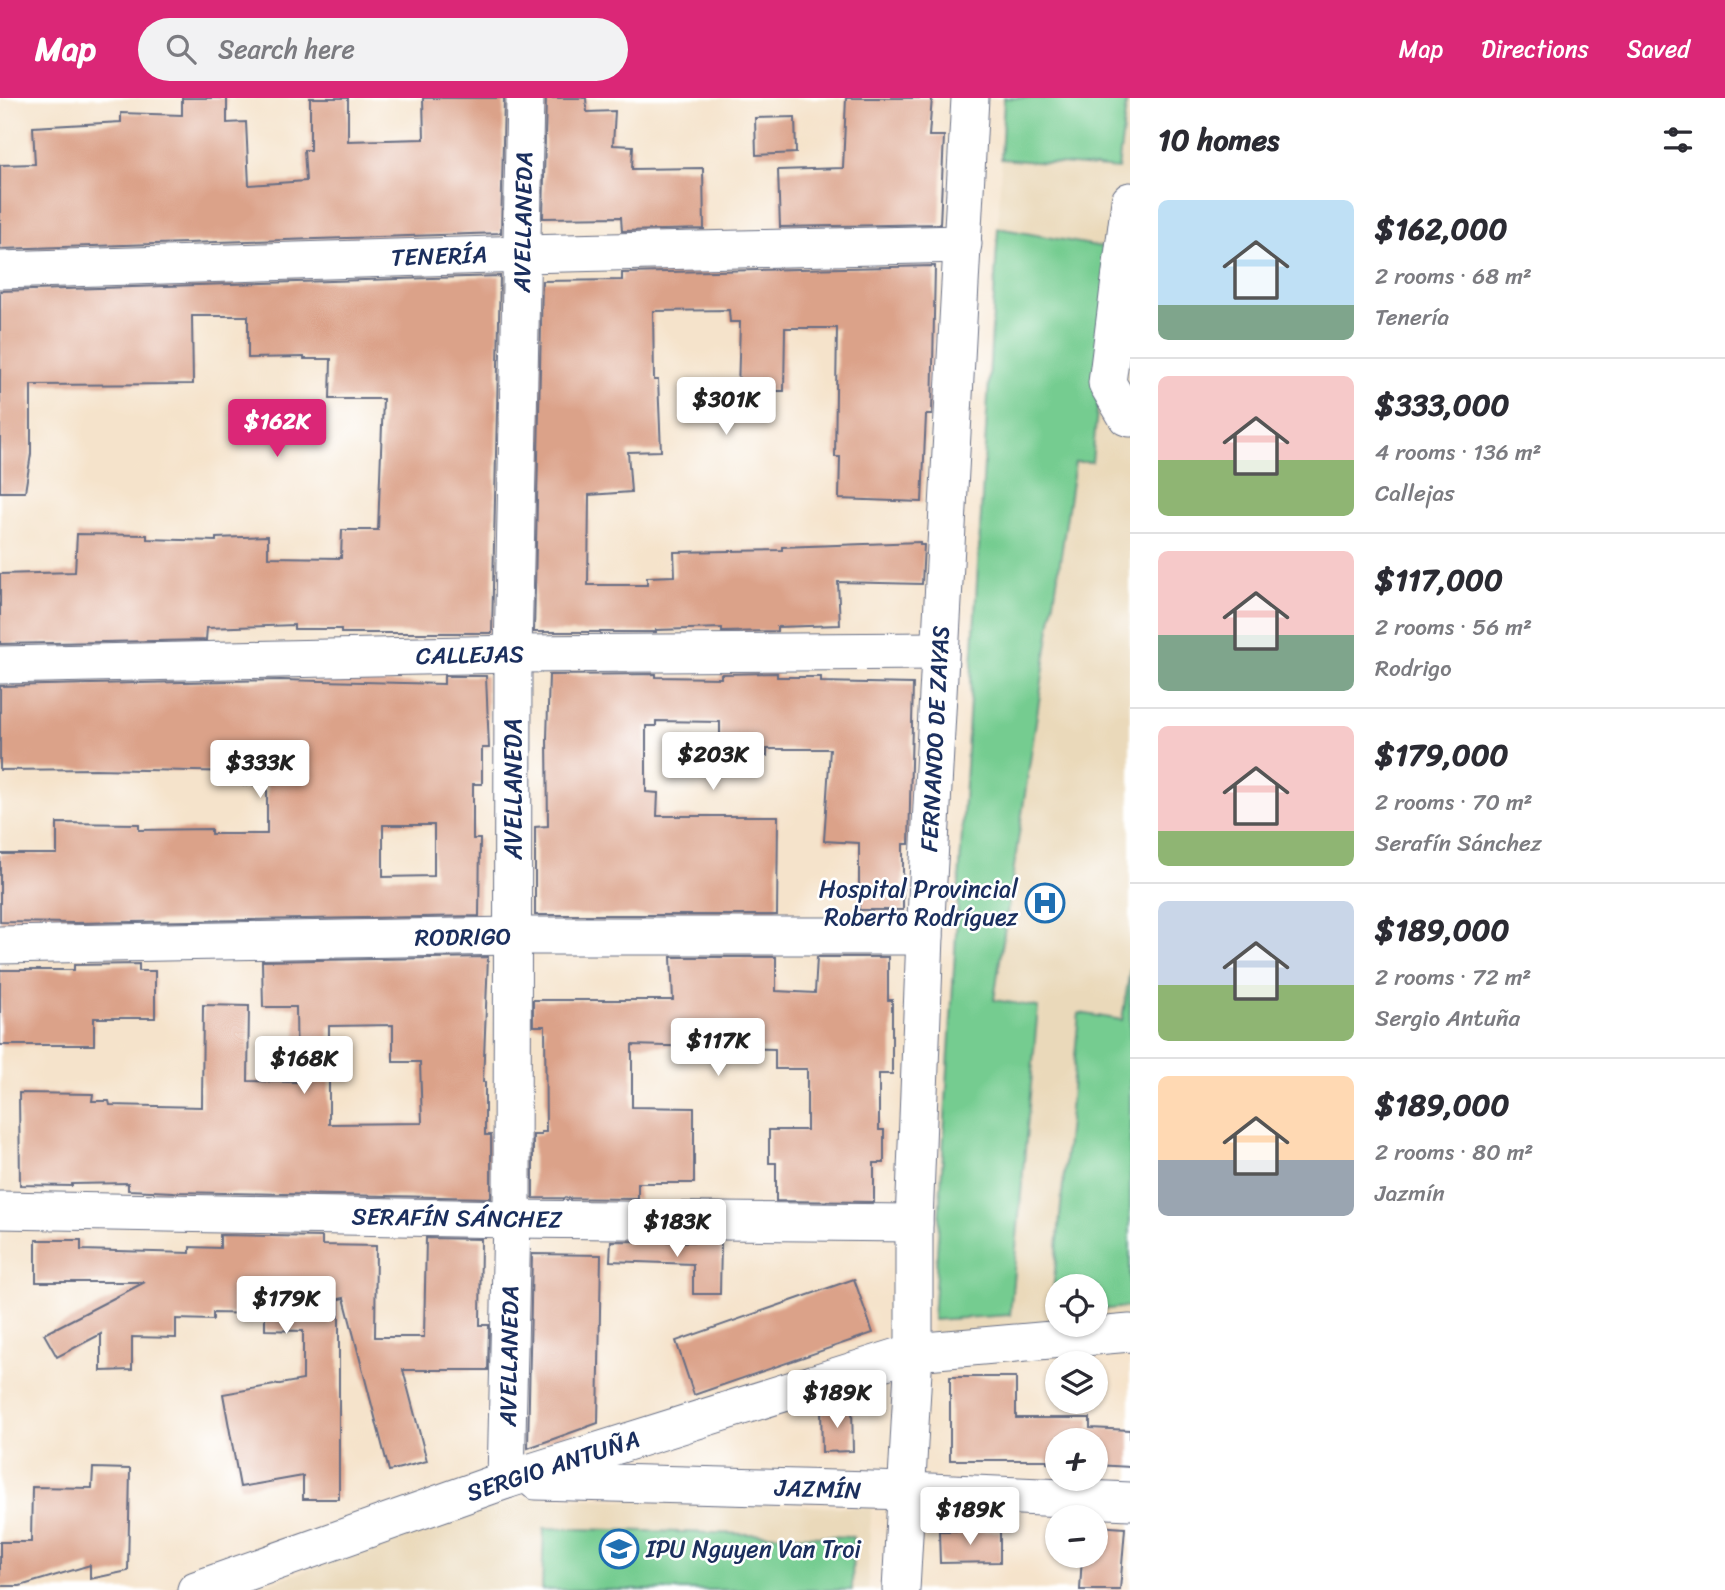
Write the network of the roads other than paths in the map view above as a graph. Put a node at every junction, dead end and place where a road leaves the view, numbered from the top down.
1 (526, 98) edge
2 (970, 98) edge
3 (1130, 201) edge
4 (963, 244) junction
5 (523, 254) junction
6 (0, 270) edge
7 (1130, 418) edge
8 (939, 651) junction
9 (513, 654) junction
10 (0, 665) edge
11 (512, 936) junction
12 (925, 936) junction
13 (0, 945) edge
14 (0, 1210) edge
15 (512, 1219) junction
16 (915, 1223) junction
17 (1130, 1333) edge
18 (914, 1352) junction
19 (506, 1480) junction
20 (908, 1491) junction
21 (1130, 1501) edge
22 (196, 1590) edge
23 (901, 1590) edge

1 - 5 street, AVELLANEDA
2 - 4 street, FERNANDO DE ZAYAS
3 - 7 street
4 - 5 street, TENERÍA
4 - 8 street, FERNANDO DE ZAYAS
5 - 6 street, TENERÍA
5 - 9 street, AVELLANEDA
8 - 9 street, CALLEJAS
8 - 12 street, FERNANDO DE ZAYAS
9 - 10 street, CALLEJAS
9 - 11 street, AVELLANEDA
11 - 12 street, RODRIGO
11 - 13 street, RODRIGO
11 - 15 street, AVELLANEDA
12 - 16 street, FERNANDO DE ZAYAS
14 - 15 street, SERAFÍN SÁNCHEZ
15 - 16 street, SERAFÍN SÁNCHEZ
15 - 19 street, AVELLANEDA
16 - 18 street, FERNANDO DE ZAYAS
17 - 18 street, SERGIO ANTUÑA
18 - 19 street, SERGIO ANTUÑA
18 - 20 street, FERNANDO DE ZAYAS
19 - 20 street, JAZMÍN
19 - 22 street, SERGIO ANTUÑA
20 - 21 street, JAZMÍN
20 - 23 street, FERNANDO DE ZAYAS

